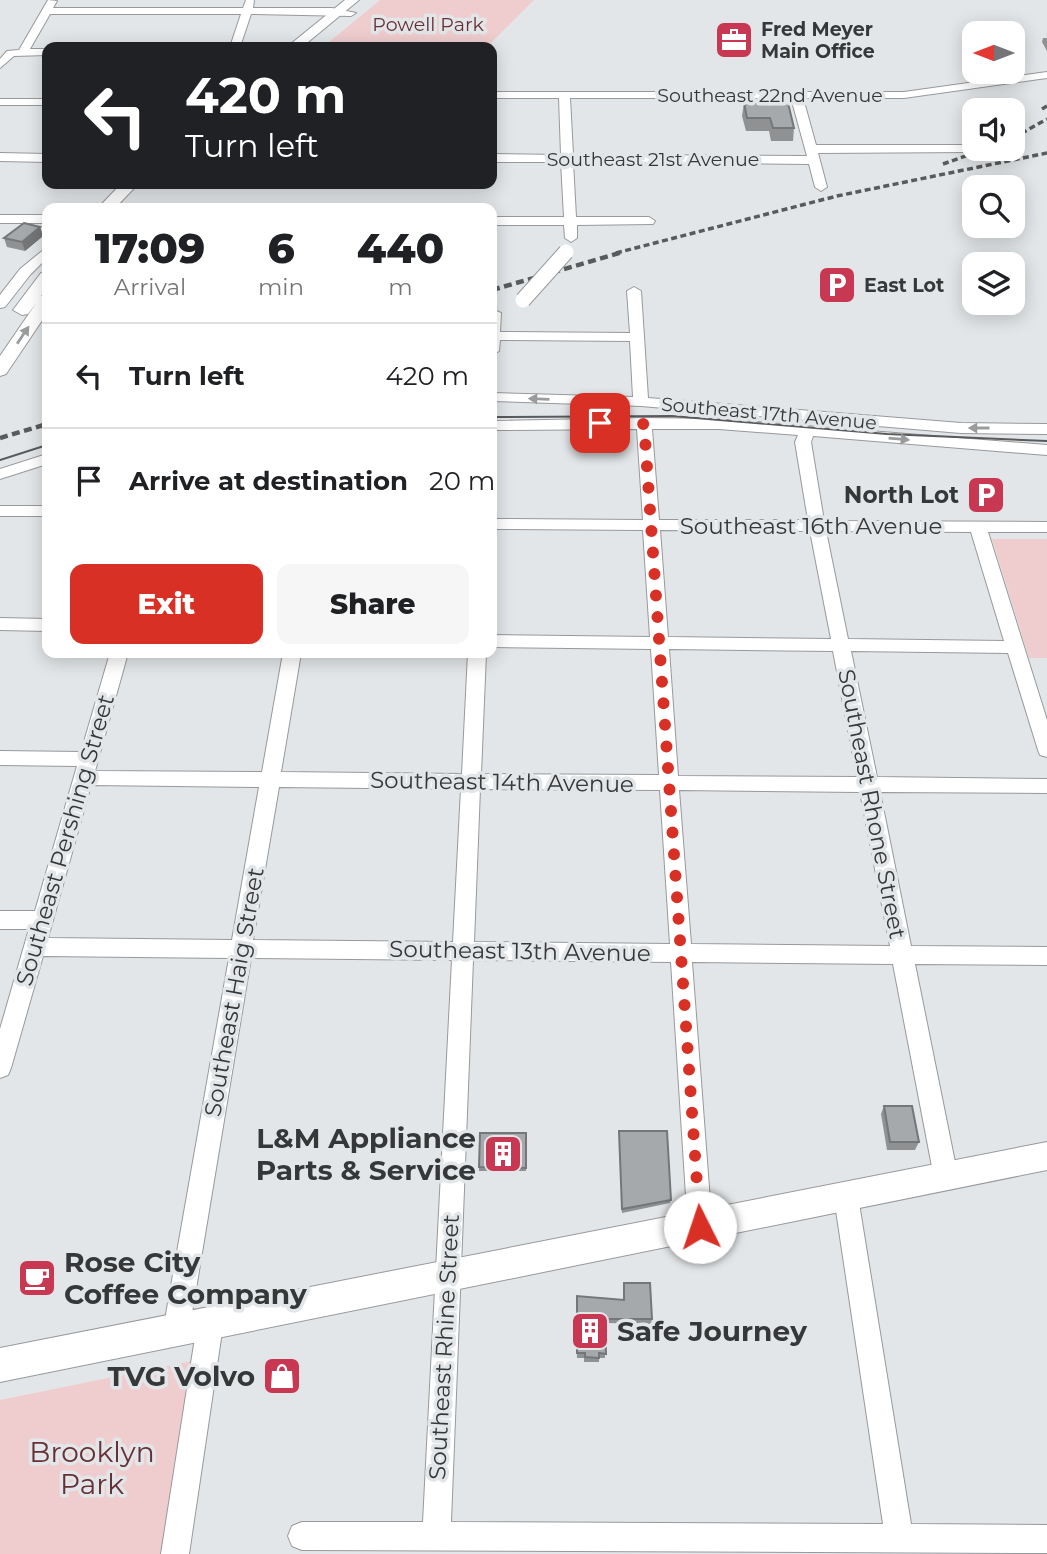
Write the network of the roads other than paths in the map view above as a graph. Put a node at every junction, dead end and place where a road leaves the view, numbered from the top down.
1 (52, 0) edge
2 (368, 0) edge
3 (248, 5) edge
4 (348, 8) edge
5 (46, 11) junction
6 (237, 42) edge
7 (301, 42) edge
8 (315, 42) edge
9 (23, 52) junction
10 (42, 52) edge
11 (0, 65) edge
12 (1047, 75) edge
13 (497, 95) edge
14 (564, 95) junction
15 (796, 95) junction
16 (0, 102) edge
17 (42, 102) edge
18 (962, 149) edge
19 (812, 154) junction
20 (0, 157) edge
21 (42, 158) edge
22 (497, 158) edge
23 (567, 159) junction
24 (821, 187) dead end
25 (132, 189) edge
26 (113, 203) edge
27 (0, 219) edge
28 (42, 219) edge
29 (497, 221) edge
30 (570, 221) junction
31 (649, 221) dead end
32 (42, 256) edge
33 (42, 284) edge
34 (5, 290) edge
35 (634, 291) dead end
36 (523, 300) dead end
37 (0, 304) edge
38 (42, 307) edge
39 (497, 336) edge
40 (637, 337) junction
41 (0, 342) edge
42 (0, 370) edge
43 (497, 397) edge
44 (641, 402) junction
45 (644, 424) junction
46 (497, 425) edge
47 (1047, 429) edge
48 (807, 432) junction
49 (1047, 450) edge
50 (42, 461) edge
51 (42, 470) edge
52 (0, 474) edge
53 (0, 483) edge
54 (0, 511) edge
55 (42, 511) edge
56 (497, 524) edge
57 (651, 525) junction
58 (817, 525) junction
59 (978, 527) junction
60 (1047, 527) edge
61 (0, 624) edge
62 (42, 625) edge
63 (497, 641) edge
64 (660, 642) junction
65 (842, 645) junction
66 (1016, 647) junction
67 (117, 658) edge
68 (291, 658) edge
69 (477, 658) edge
70 (1047, 750) edge
71 (0, 758) edge
72 (86, 768) junction
73 (270, 779) junction
74 (471, 781) junction
75 (668, 783) junction
76 (869, 786) junction
77 (1047, 786) edge
78 (0, 920) edge
79 (42, 920) junction
80 (34, 947) junction
81 (242, 947) junction
82 (462, 950) junction
83 (681, 954) junction
84 (901, 956) junction
85 (1047, 956) edge
86 (0, 1069) edge
87 (1047, 1157) edge
88 (946, 1177) junction
89 (846, 1197) junction
90 (700, 1227) junction
91 (447, 1276) junction
92 (210, 1325) junction
93 (177, 1331) junction
94 (0, 1365) edge
95 (302, 1536) dead end
96 (436, 1538) junction
97 (1047, 1539) edge
98 (901, 1547) edge
99 (175, 1554) edge

1 - 5 street
2 - 4 main road
3 - 4 street
3 - 5 street
3 - 6 street
4 - 7 main road
4 - 8 main road
5 - 9 street
9 - 10 street
9 - 11 street
12 - 15 street, Southeast 22nd Avenue
13 - 14 street, Southeast 22nd Avenue
14 - 15 street, Southeast 22nd Avenue
14 - 23 street
15 - 19 street
16 - 17 street
18 - 19 street, Southeast 21st Avenue
19 - 23 street, Southeast 21st Avenue
19 - 24 street
20 - 21 street
22 - 23 street, Southeast 21st Avenue
23 - 30 street
25 - 26 main road
27 - 28 street
29 - 30 street
30 - 31 street
30 - 36 street, bridge
32 - 34 street
33 - 41 main road
34 - 37 street
35 - 40 street
42 -> 38 main road
39 - 40 street
40 - 44 street
44 -> 43 street, Southeast 17th Avenue
47 -> 44 street, Southeast 17th Avenue
45 - 46 street, Southeast 17th Avenue
45 - 48 street, Southeast 17th Avenue
45 - 57 street
48 -> 49 street, Southeast 17th Avenue
48 - 58 street, Southeast Rhone Street
50 - 52 street
51 - 53 street
54 - 55 street
56 - 57 street, Southeast 16th Avenue
57 - 58 street, Southeast 16th Avenue
57 - 64 street
58 - 59 street, Southeast 16th Avenue
58 - 65 street, Southeast Rhone Street
59 - 60 street, Southeast 16th Avenue
59 - 66 street
61 - 62 street
63 - 64 street
64 - 65 street
64 - 75 street
65 - 66 street
65 - 76 street, Southeast Rhone Street
66 - 70 street
67 - 72 street, Southeast Pershing Street
68 - 73 street, Southeast Haig Street
69 - 74 street, Southeast Rhine Street
71 - 72 street, Southeast 14th Avenue
72 - 73 street, Southeast 14th Avenue
72 - 79 street, Southeast Pershing Street
73 - 74 street, Southeast 14th Avenue
73 - 81 street, Southeast Haig Street
74 - 75 street, Southeast 14th Avenue
74 - 82 street, Southeast Rhine Street
75 - 76 street, Southeast 14th Avenue
75 - 83 street
76 - 77 street, Southeast 14th Avenue
76 - 84 street, Southeast Rhone Street
78 - 79 street
79 - 80 street, Southeast Pershing Street
80 - 81 street, Southeast 13th Avenue
80 - 86 street, Southeast Pershing Street
81 - 82 street, Southeast 13th Avenue
81 - 93 street, Southeast Haig Street
82 - 83 street, Southeast 13th Avenue
82 - 91 street, Southeast Rhine Street
83 - 84 street, Southeast 13th Avenue
83 - 90 street
84 - 85 street, Southeast 13th Avenue
84 - 88 street, Southeast Rhone Street
87 - 88 main road
88 - 89 main road
89 - 90 main road
89 - 98 street
90 - 91 main road
91 - 92 main road
91 - 96 street, Southeast Rhine Street
92 - 93 main road
92 - 99 street
93 - 94 main road
95 - 96 street
96 - 98 street
97 - 98 street

